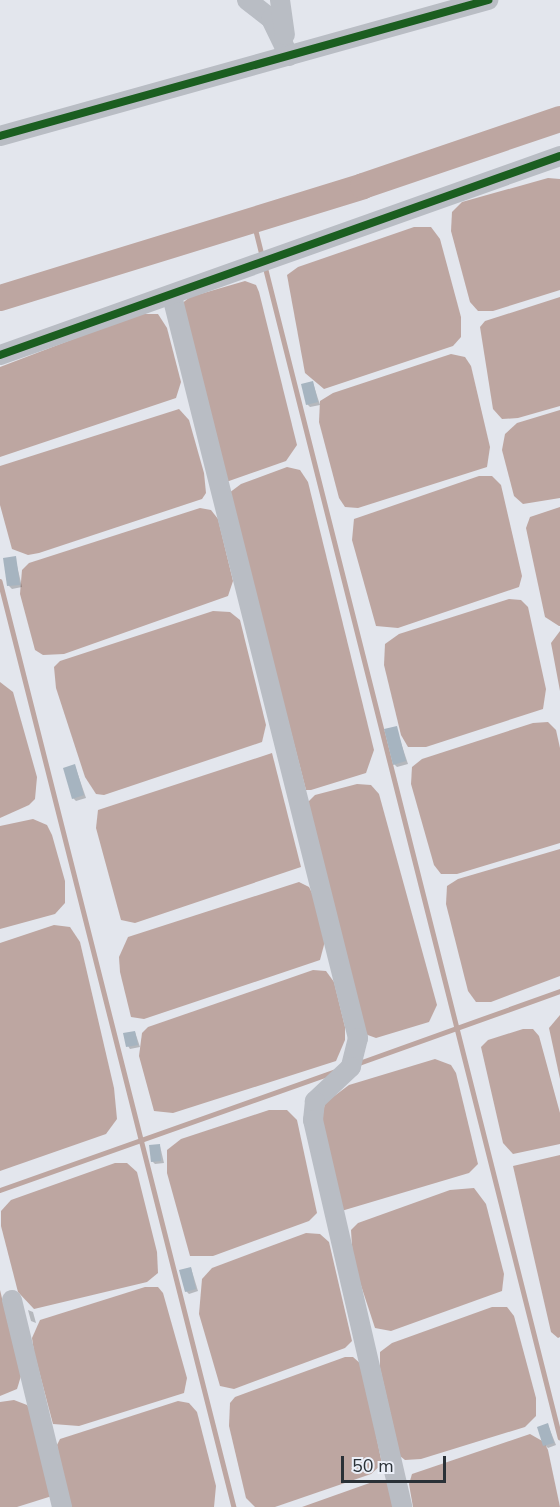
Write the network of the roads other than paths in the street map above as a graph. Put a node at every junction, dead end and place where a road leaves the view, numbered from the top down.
1 (247, 0) edge
2 (280, 0) edge
3 (488, 0) edge
4 (289, 56) junction
5 (0, 136) edge
6 (560, 156) edge
7 (172, 296) junction
8 (0, 355) edge
9 (12, 1300) dead end
10 (62, 1507) edge
11 (402, 1507) edge

1 - 4 street
2 - 4 street
3 - 4 street
4 - 5 street
6 - 7 street
7 - 8 street
7 - 11 street
9 - 10 street

